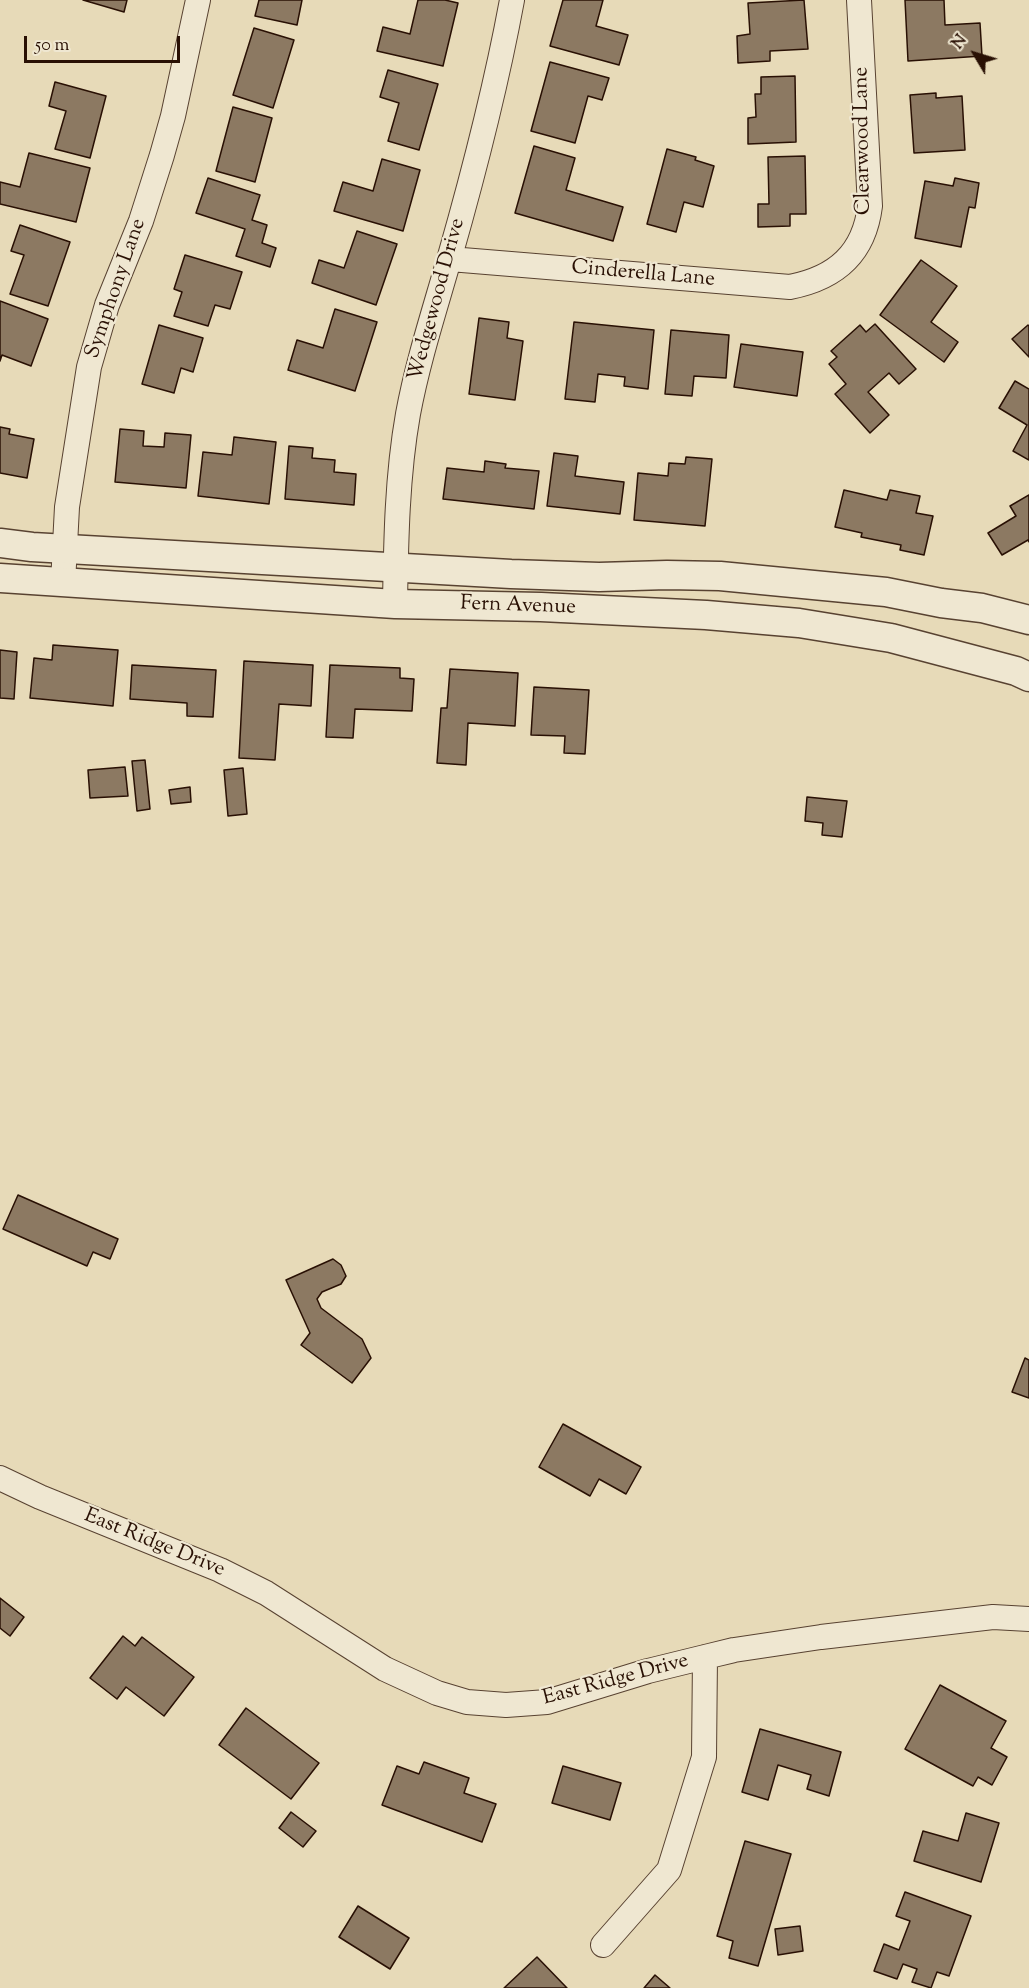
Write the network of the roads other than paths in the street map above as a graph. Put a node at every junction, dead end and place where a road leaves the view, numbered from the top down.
1 (198, 0) edge
2 (512, 0) edge
3 (859, 0) edge
4 (450, 259) junction
5 (834, 270) joint
6 (0, 543) edge
7 (64, 548) junction
8 (396, 566) junction
9 (0, 578) edge
10 (63, 583) junction
11 (395, 604) junction
12 (1029, 620) edge
13 (1029, 677) edge
14 (1, 1481) edge
15 (1029, 1619) edge
16 (705, 1657) junction
17 (603, 1946) dead end

1 - 7 street, Symphony Lane
2 - 4 street, Wedgewood Drive
3 - 5 street, Clearwood Lane
4 - 5 street, Cinderella Lane
4 - 8 street, Wedgewood Drive
6 - 7 street, Fern Avenue
7 - 8 street, Fern Avenue
7 - 10 street, Symphony Lane
8 - 11 street, Wedgewood Drive
8 - 12 street, Fern Avenue
9 - 10 street, Fern Avenue
10 - 11 street, Fern Avenue
11 - 13 street, Fern Avenue
14 - 16 street, East Ridge Drive
15 - 16 street, East Ridge Drive
16 - 17 street

